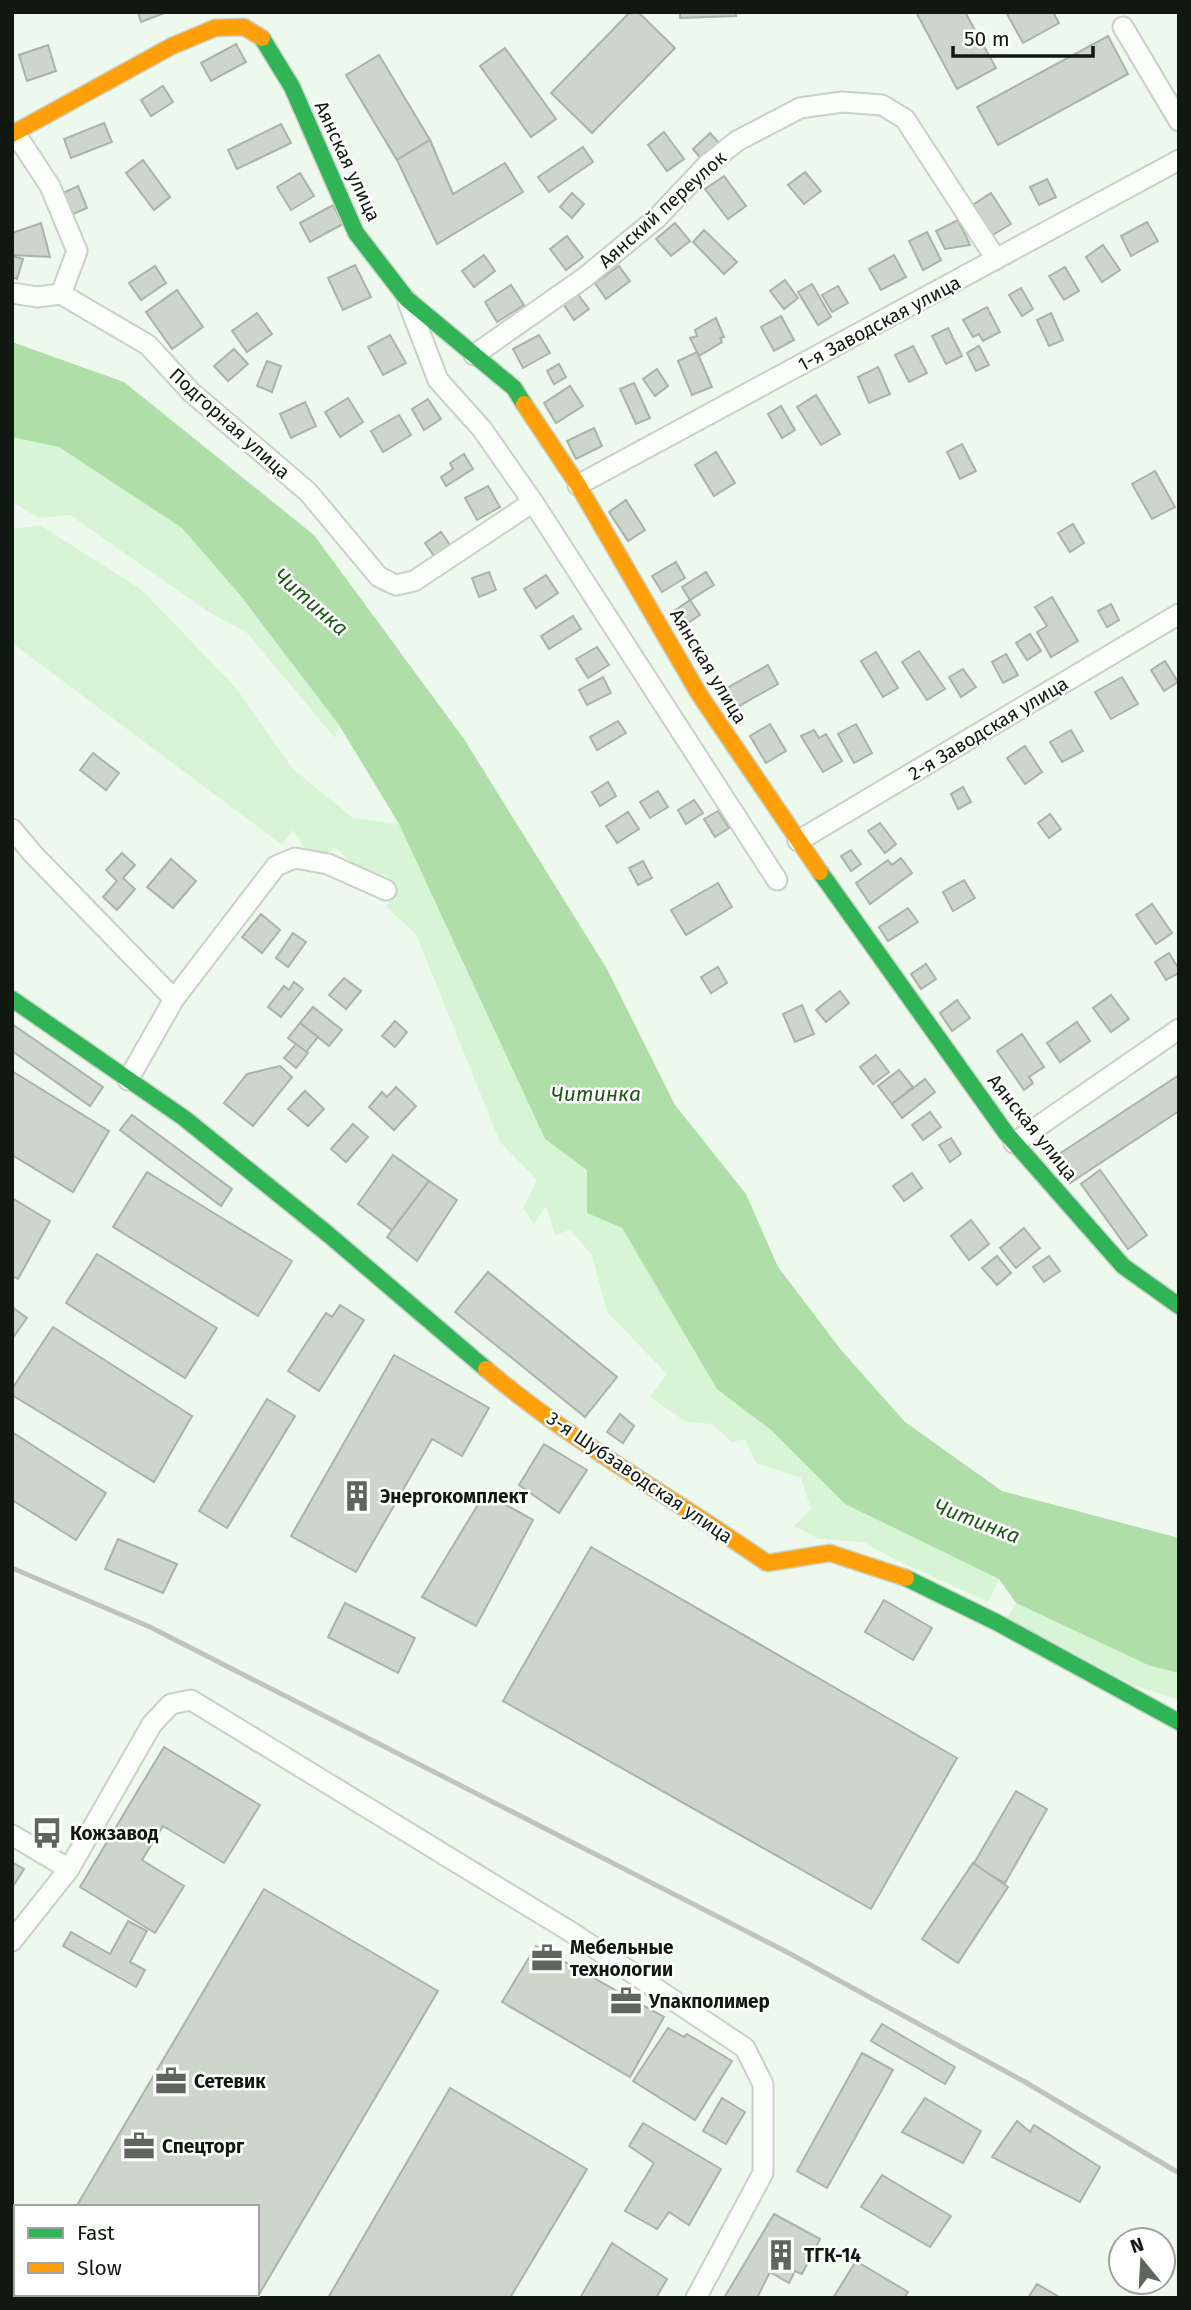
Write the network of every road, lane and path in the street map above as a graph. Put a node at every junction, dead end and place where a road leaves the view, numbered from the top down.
1 (1124, 27) dead end
2 (1179, 121) edge
3 (13, 133) edge
4 (1179, 160) edge
5 (996, 259) junction
6 (12, 293) edge
7 (61, 294) junction
8 (407, 299) junction
9 (474, 355) junction
10 (578, 485) junction
11 (533, 502) junction
12 (1179, 614) edge
13 (12, 829) edge
14 (798, 841) junction
15 (777, 880) dead end
16 (386, 890) dead end
17 (12, 999) edge
18 (174, 999) junction
19 (1179, 1028) edge
20 (128, 1080) junction
21 (1014, 1143) junction
22 (1179, 1306) edge
23 (1179, 1721) edge
24 (12, 1835) edge
25 (69, 1869) junction
26 (12, 1941) edge
27 (696, 2298) edge

1 - 2 street
3 - 7 street
3 - 8 street, Аянская улица
4 - 5 street, 1-я Заводская улица
5 - 9 street, Аянский переулок
5 - 10 street, 1-я Заводская улица
6 - 7 street
7 - 11 street, Подгорная улица
8 - 9 street, Аянская улица
8 - 11 street
9 - 10 street, Аянская улица
10 - 14 street, Аянская улица
11 - 15 street
12 - 14 street, 2-я Заводская улица
13 - 18 street
14 - 21 street, Аянская улица
16 - 18 street
17 - 20 street, 3-я Шубзаводская улица
18 - 20 street
19 - 21 street
20 - 23 street, 3-я Шубзаводская улица
21 - 22 street, Аянская улица
24 - 25 street
25 - 26 street
25 - 27 street

